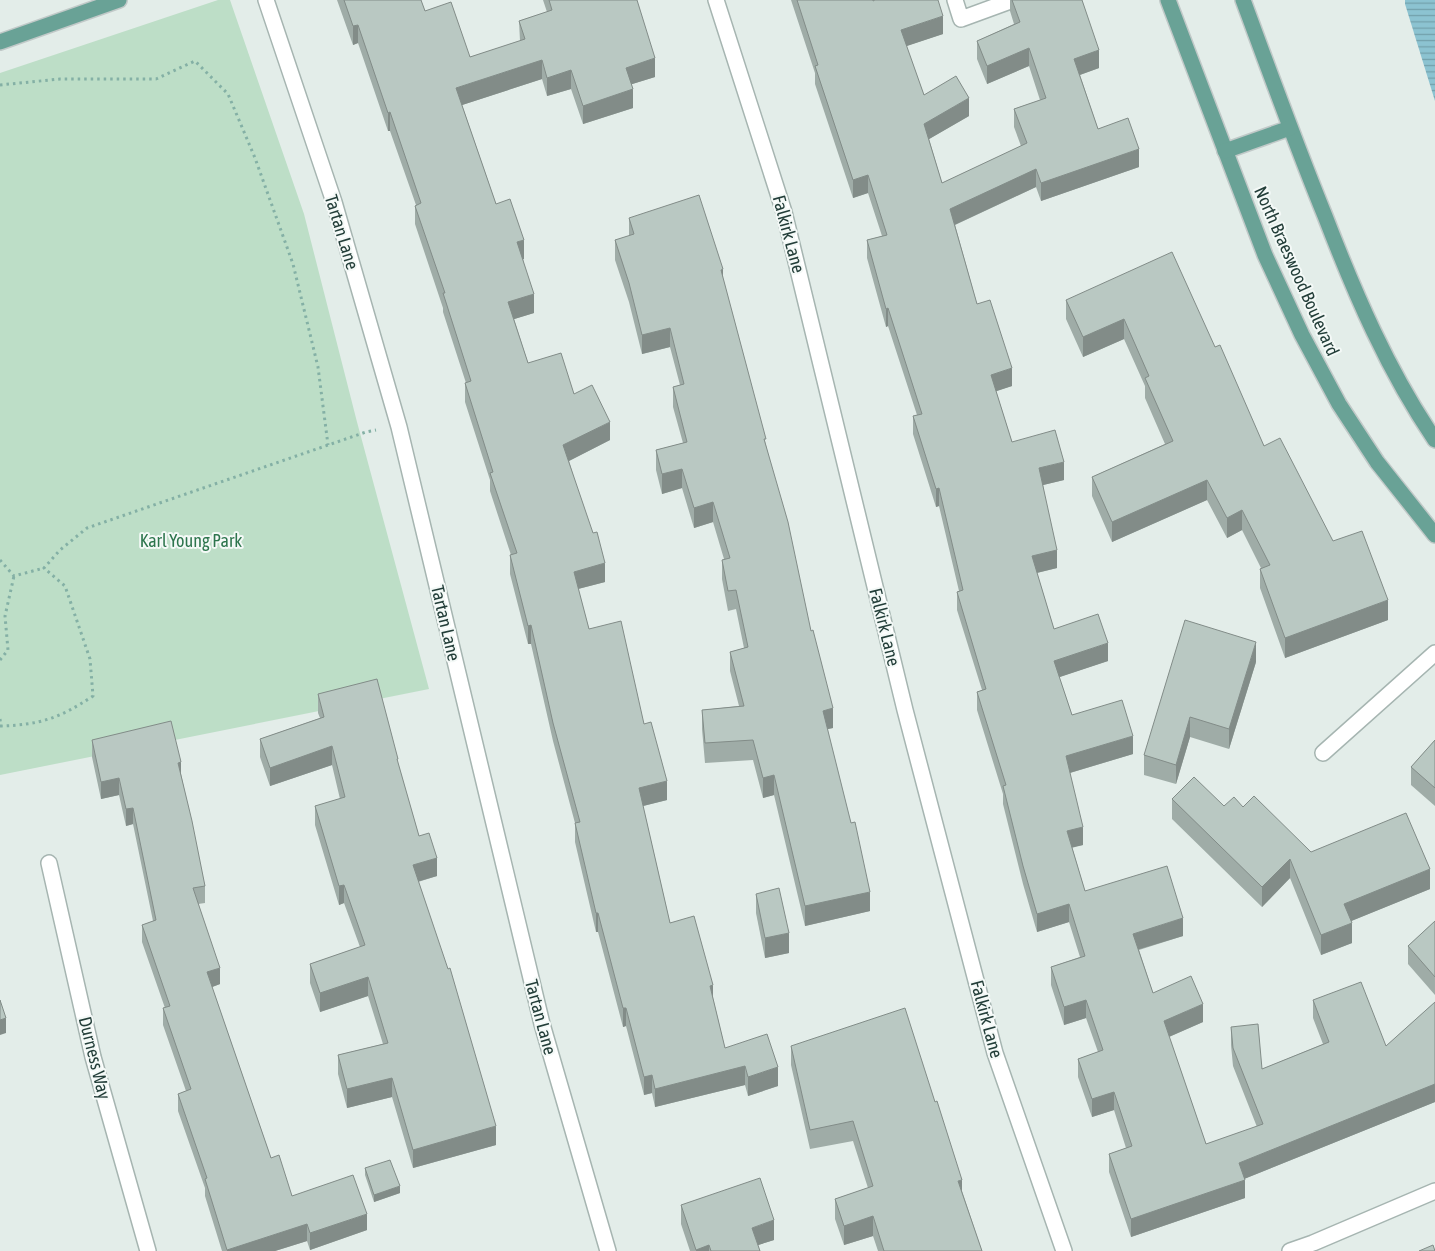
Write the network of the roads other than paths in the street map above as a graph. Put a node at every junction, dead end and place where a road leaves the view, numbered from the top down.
1 (119, 0) edge
2 (266, 0) edge
3 (716, 0) edge
4 (955, 0) edge
5 (1013, 0) edge
6 (1168, 0) edge
7 (1243, 0) edge
8 (0, 42) edge
9 (1290, 128) junction
10 (1225, 151) junction
11 (1435, 440) edge
12 (1435, 535) edge
13 (1435, 653) edge
14 (1323, 753) dead end
15 (48, 863) dead end
16 (1435, 1191) edge
17 (148, 1251) edge
18 (608, 1251) edge
19 (1064, 1251) edge
20 (1290, 1251) edge

1 - 8 main road
2 - 18 street, Tartan Lane
3 - 19 street, Falkirk Lane
4 - 5 street
6 - 10 main road, North Braeswood Boulevard
7 - 9 main road
9 - 10 main road
9 - 11 main road
10 - 12 main road, North Braeswood Boulevard
13 - 14 street
15 - 17 street, Durness Way
16 - 20 street

